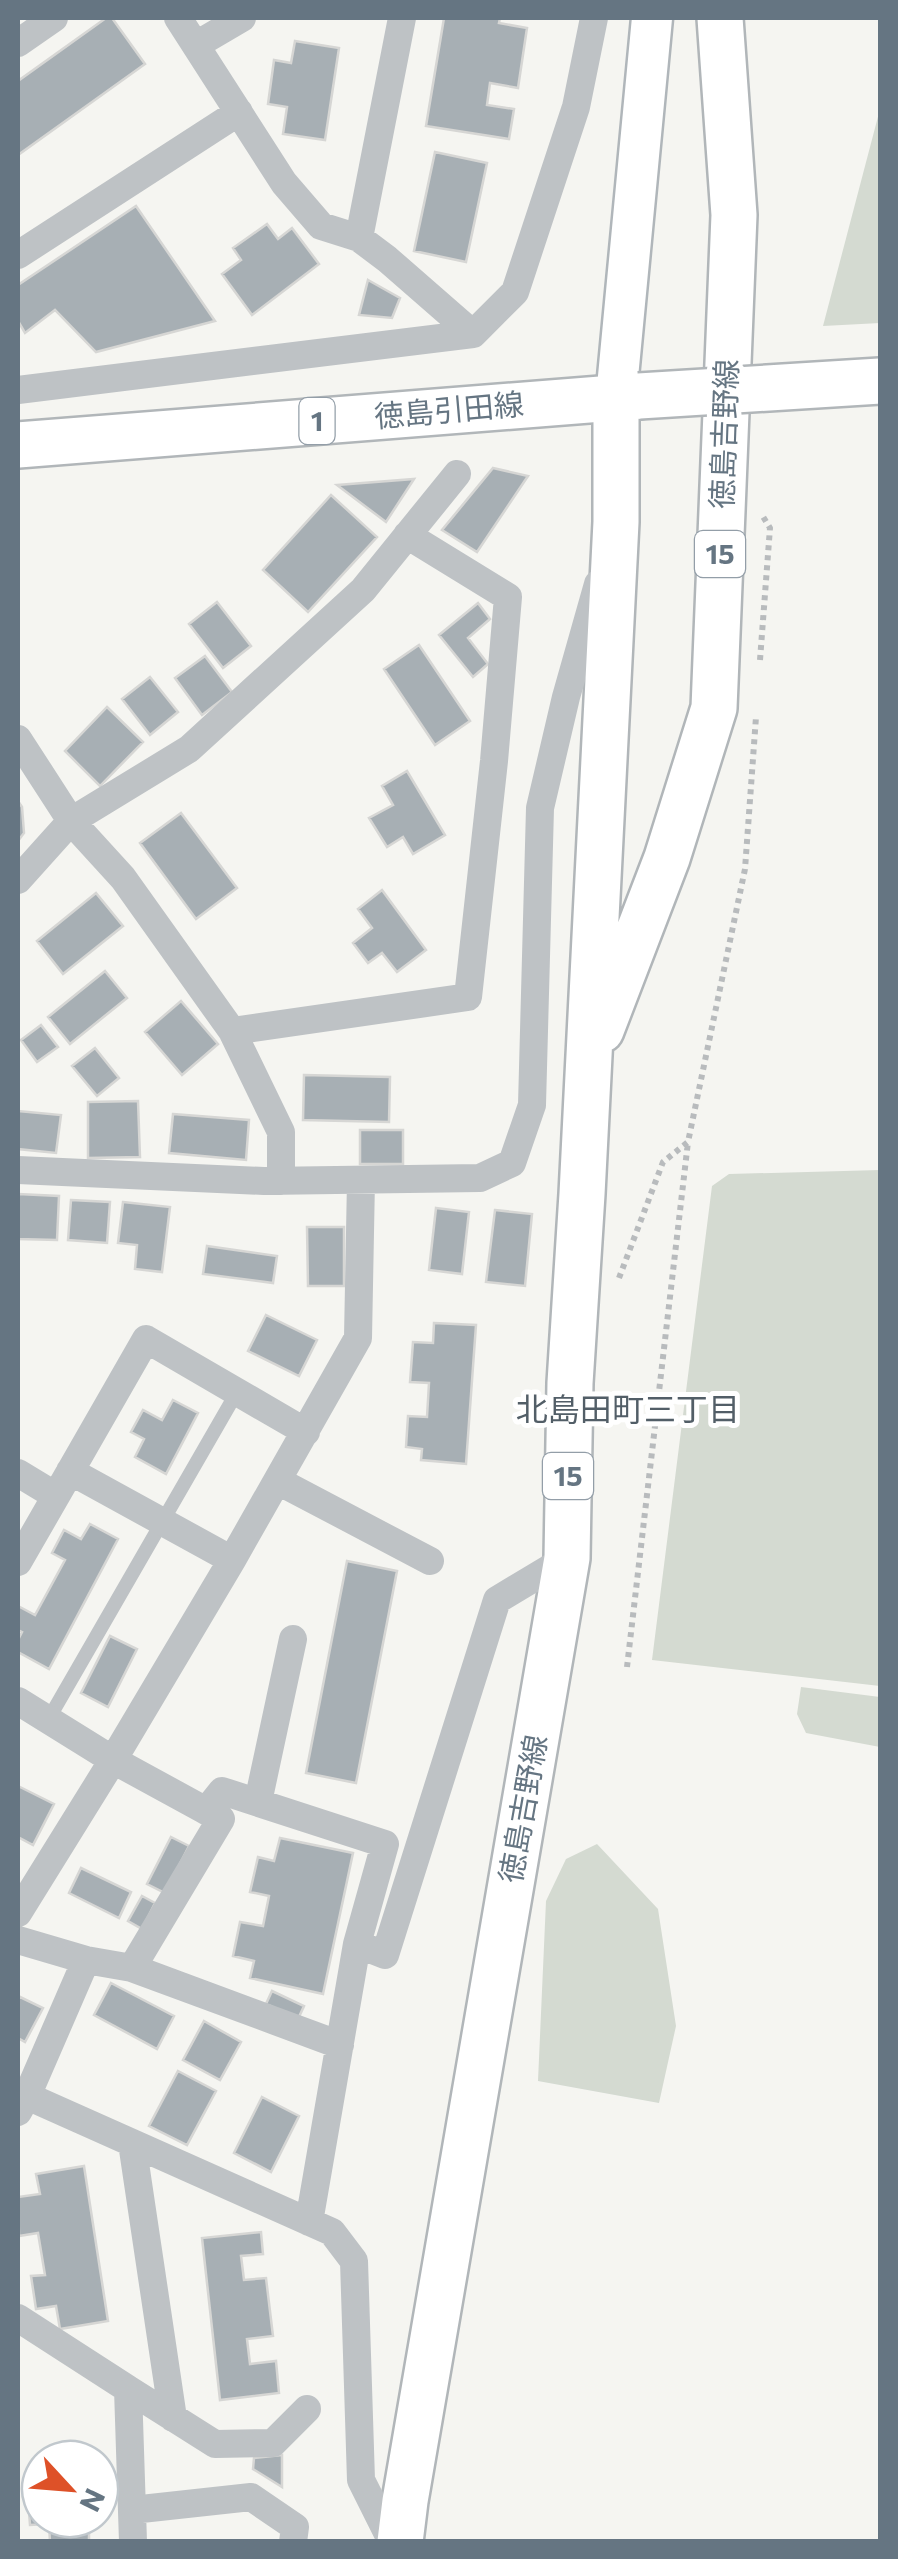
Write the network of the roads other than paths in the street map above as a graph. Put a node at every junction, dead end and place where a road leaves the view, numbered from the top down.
1 (54, 18) edge
2 (178, 18) edge
3 (242, 18) edge
4 (402, 18) edge
5 (594, 18) edge
6 (652, 18) edge
7 (720, 18) edge
8 (18, 43) edge
9 (196, 45) junction
10 (240, 112) junction
11 (359, 238) junction
12 (18, 255) edge
13 (473, 334) junction
14 (880, 380) edge
15 (18, 390) edge
16 (628, 397) junction
17 (18, 445) edge
18 (456, 474) dead end
19 (616, 522) junction
20 (407, 535) junction
21 (18, 739) edge
22 (71, 821) junction
23 (18, 880) edge
24 (232, 1031) junction
25 (586, 1070) junction
26 (18, 1170) edge
27 (361, 1180) junction
28 (282, 1181) junction
29 (237, 1392) junction
30 (306, 1432) junction
31 (70, 1471) junction
32 (18, 1473) edge
33 (278, 1481) junction
34 (56, 1496) junction
35 (162, 1522) junction
36 (567, 1558) junction
37 (232, 1560) junction
38 (430, 1560) dead end
39 (18, 1562) edge
40 (293, 1639) dead end
41 (18, 1702) edge
42 (48, 1720) junction
43 (113, 1760) junction
44 (258, 1802) junction
45 (206, 1811) junction
46 (18, 1913) edge
47 (18, 1940) edge
48 (357, 1944) junction
49 (86, 1960) junction
50 (132, 1968) junction
51 (340, 2045) junction
52 (22, 2104) edge
53 (132, 2142) junction
54 (310, 2222) junction
55 (18, 2318) edge
56 (128, 2389) junction
57 (306, 2409) dead end
58 (173, 2418) junction
59 (132, 2510) junction
60 (133, 2542) edge
61 (293, 2542) edge
62 (392, 2542) edge
63 (400, 2542) edge

1 - 8 street
2 - 9 street
3 - 9 street
4 - 11 street
5 - 13 street
6 - 16 street
7 - 25 main road, 徳島吉野線 / 15
9 - 10 street
10 - 11 street
10 - 12 street
11 - 13 street
13 - 15 street
14 - 16 main road, 徳島引田線 / 1, bridge
16 - 17 main road, 徳島引田線 / 1
16 - 19 main road, 徳島吉野線 / 15
18 - 20 street
19 - 25 main road, 徳島吉野線 / 15
19 - 27 street
20 - 22 street
20 - 24 street
21 - 22 street
22 - 23 street
22 - 24 street
24 - 28 street
25 - 36 main road, 徳島吉野線 / 15
26 - 28 street
27 - 28 street
27 - 30 street
29 - 30 street
29 - 31 street
29 - 35 lane
30 - 33 street
31 - 34 street
31 - 35 street
32 - 34 street
33 - 37 street
33 - 38 street
34 - 39 street
35 - 37 street
35 - 42 lane
36 - 48 street
36 - 63 main road, 徳島吉野線 / 15
37 - 43 street
40 - 44 street
41 - 42 street
42 - 43 street
43 - 45 street
43 - 46 street
44 - 45 street
44 - 48 street
45 - 50 street
47 - 49 street
48 - 51 street
49 - 50 street
49 - 52 street
50 - 51 street
51 - 54 street
52 - 53 street
53 - 54 street
53 - 58 street
54 - 62 street
55 - 56 street
56 - 58 street
56 - 59 street
57 - 58 street
59 - 60 street
59 - 61 street

